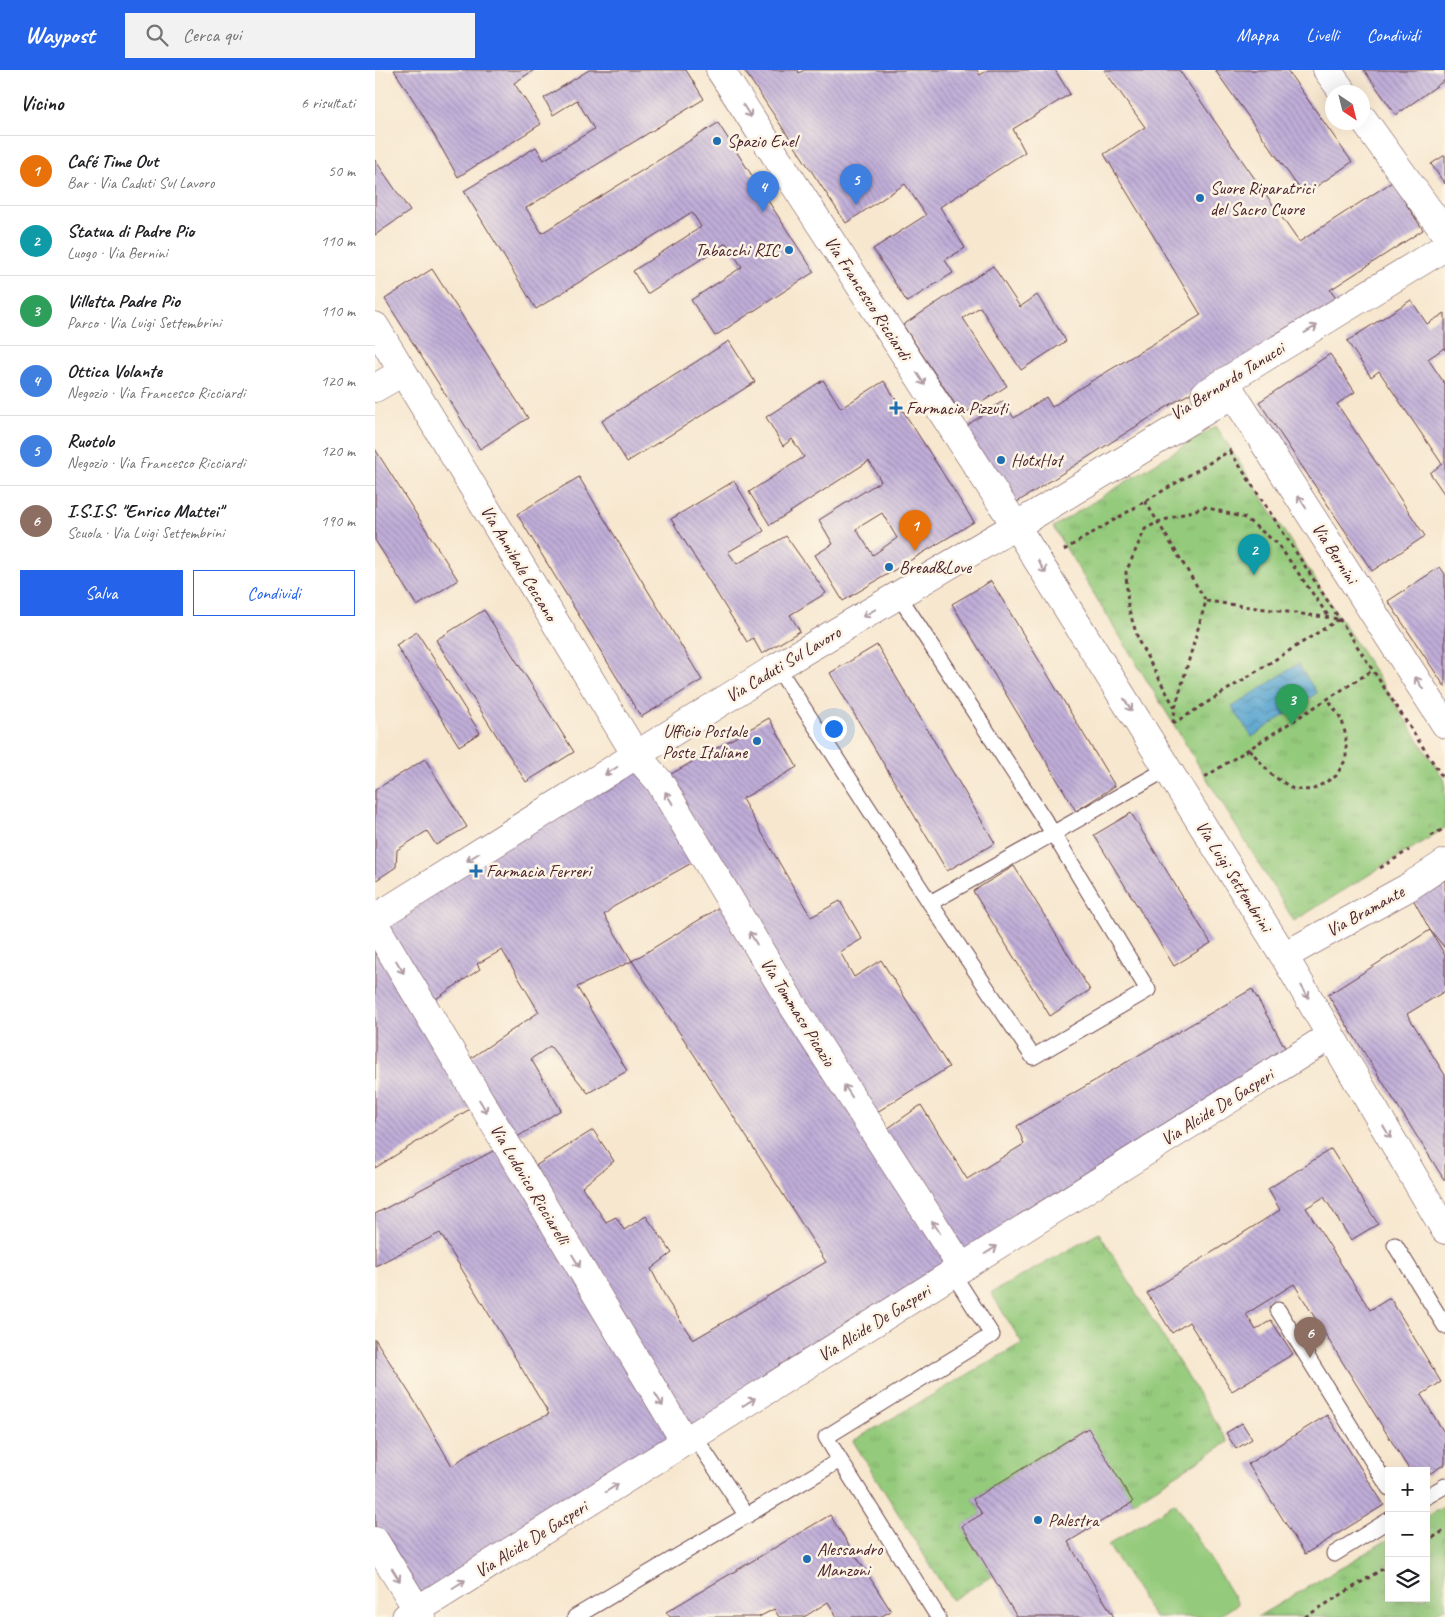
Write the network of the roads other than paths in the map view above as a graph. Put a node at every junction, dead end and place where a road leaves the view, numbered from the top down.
1 (720, 70) edge
2 (1327, 70) edge
3 (1338, 85) edge
4 (1370, 129) edge
5 (1445, 233) edge
6 (1445, 248) edge
7 (375, 326) edge
8 (403, 372) junction
9 (375, 388) edge
10 (1229, 388) junction
11 (1013, 520) junction
12 (899, 596) junction
13 (777, 667) junction
14 (1445, 724) edge
15 (636, 755) junction
16 (1167, 769) junction
17 (1053, 833) junction
18 (1445, 864) edge
19 (929, 903) junction
20 (375, 918) edge
21 (375, 925) edge
22 (1284, 956) junction
23 (1330, 1036) junction
24 (1445, 1230) edge
25 (1395, 1245) dead end
26 (958, 1271) junction
27 (1278, 1310) dead end
28 (1445, 1326) edge
29 (689, 1439) junction
30 (840, 1460) junction
31 (1385, 1482) edge
32 (1445, 1486) edge
33 (1430, 1495) edge
34 (747, 1516) junction
35 (1385, 1522) edge
36 (375, 1541) edge
37 (1334, 1554) dead end
38 (416, 1615) edge
39 (575, 1617) edge
40 (938, 1617) edge

1 -> 11 street, Via Francesco Ricciardi
2 - 3 street
4 - 5 street
10 -> 6 street, Via Bernardo Tanucci
7 - 8 street, Via Annibale Ceccano
8 - 9 street
8 - 15 street, Via Annibale Ceccano
10 - 11 street, Via Bernardo Tanucci
14 -> 10 street, Via Bernini
11 - 12 street, Via Caduti Sul Lavoro
11 -> 16 street, Via Luigi Settembrini
12 -> 13 street, Via Caduti Sul Lavoro
12 - 17 lane
13 - 15 street, Via Caduti Sul Lavoro
13 - 19 lane
15 -> 20 street, Via Caduti Sul Lavoro
26 -> 15 street, Via Tommaso Picazio
16 - 17 lane
16 - 22 street, Via Luigi Settembrini
17 - 19 lane
17 - 19 lane
18 - 22 street, Via Bramante
21 -> 29 street, Via Ludovico Ricciarelli
22 -> 23 street, Via Luigi Settembrini
23 -> 24 street, Via Luigi Settembrini
26 -> 23 street, Via Alcide De Gasperi
25 - 28 lane
29 -> 26 street, Via Alcide De Gasperi
26 - 30 lane
27 - 31 lane
29 - 34 lane
38 -> 29 street, Via Alcide De Gasperi
30 - 34 lane
30 - 40 lane
32 - 33 lane
34 - 39 lane
35 - 37 lane
36 -> 38 street

